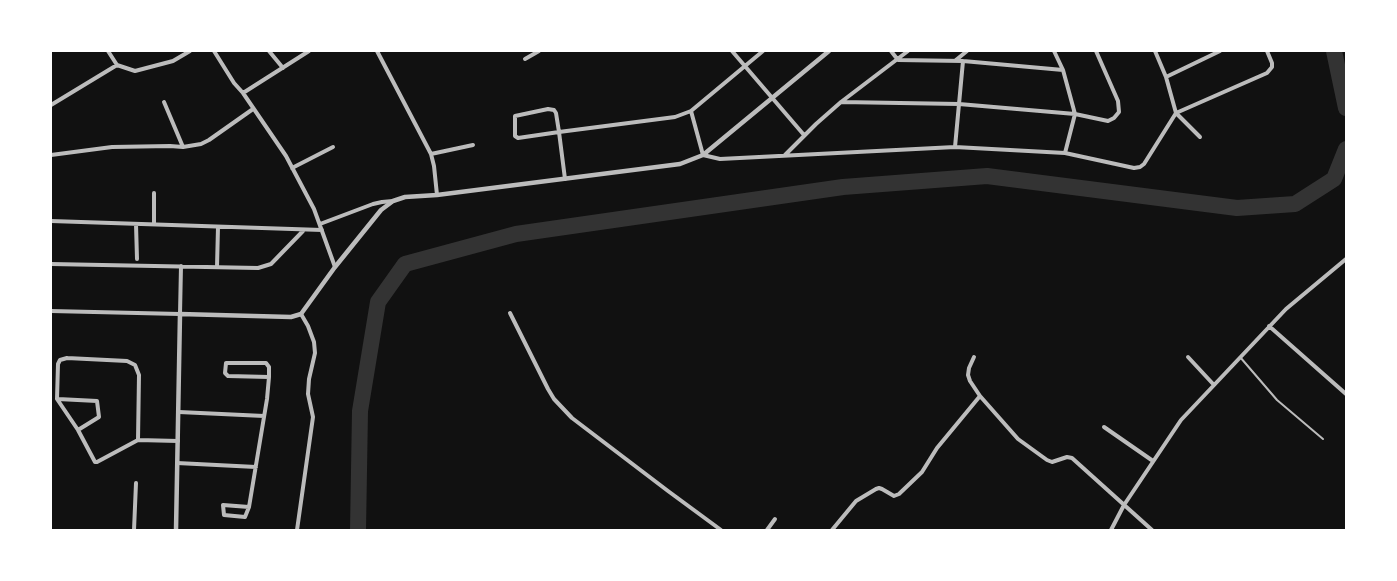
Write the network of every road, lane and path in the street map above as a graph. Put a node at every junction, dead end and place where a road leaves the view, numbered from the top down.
1 (108, 51) edge
2 (190, 51) edge
3 (214, 51) edge
4 (268, 51) edge
5 (309, 51) edge
6 (377, 51) edge
7 (539, 51) edge
8 (732, 51) edge
9 (763, 51) edge
10 (829, 51) edge
11 (891, 51) edge
12 (908, 51) edge
13 (967, 51) edge
14 (1054, 51) edge
15 (1095, 51) edge
16 (1155, 51) edge
17 (1220, 51) edge
18 (1267, 51) edge
19 (525, 59) dead end
20 (898, 60) junction
21 (955, 61) junction
22 (963, 61) junction
23 (117, 65) junction
24 (745, 66) junction
25 (283, 68) junction
26 (1063, 70) junction
27 (1166, 76) junction
28 (243, 93) junction
29 (771, 98) junction
30 (164, 102) dead end
31 (841, 102) junction
32 (959, 104) junction
33 (51, 105) edge
34 (253, 109) junction
35 (691, 111) junction
36 (1176, 113) junction
37 (1075, 114) junction
38 (559, 132) junction
39 (804, 135) junction
40 (1200, 137) dead end
41 (473, 145) dead end
42 (183, 147) junction
43 (333, 147) dead end
44 (955, 147) junction
45 (1065, 153) junction
46 (431, 154) junction
47 (51, 155) edge
48 (703, 155) junction
49 (784, 155) junction
50 (292, 168) junction
51 (565, 179) junction
52 (154, 193) dead end
53 (437, 195) junction
54 (393, 201) junction
55 (51, 221) edge
56 (136, 224) junction
57 (154, 224) junction
58 (320, 224) junction
59 (218, 227) junction
60 (304, 230) junction
61 (322, 230) junction
62 (137, 259) dead end
63 (1346, 259) edge
64 (51, 264) edge
65 (181, 266) junction
66 (217, 267) junction
67 (335, 267) junction
68 (51, 311) edge
69 (510, 313) dead end
70 (180, 314) junction
71 (301, 314) junction
72 (1269, 326) junction
73 (974, 357) dead end
74 (1188, 357) dead end
75 (1240, 357) junction
76 (269, 377) junction
77 (1214, 385) junction
78 (1346, 394) edge
79 (980, 396) junction
80 (57, 399) junction
81 (178, 412) junction
82 (264, 416) junction
83 (1104, 427) dead end
84 (78, 430) junction
85 (1323, 439) dead end
86 (138, 440) junction
87 (178, 441) junction
88 (1152, 461) junction
89 (177, 463) junction
90 (256, 467) junction
91 (136, 483) dead end
92 (1124, 505) junction
93 (249, 507) junction
94 (775, 519) dead end
95 (134, 530) edge
96 (176, 530) edge
97 (297, 530) edge
98 (721, 530) edge
99 (767, 530) edge
100 (832, 530) edge
101 (1111, 530) edge
102 (1152, 530) edge

1 - 23 street
2 - 23 street
3 - 28 street
4 - 25 street
5 - 25 street
6 - 46 street
7 - 19 street
8 - 24 street
9 - 24 street
10 - 29 street
11 - 20 street
12 - 20 street
13 - 21 street
14 - 26 street
15 - 37 street
16 - 27 street
17 - 27 street
18 - 36 street
20 - 21 street
20 - 31 street
21 - 22 street
22 - 26 street
22 - 32 street
23 - 33 street
24 - 29 street
24 - 35 street
25 - 28 street
26 - 37 street
27 - 36 street
28 - 34 street
29 - 39 street
29 - 48 street
30 - 42 street
31 - 32 street
31 - 39 street
32 - 37 street
32 - 44 street
34 - 42 street
34 - 50 street
35 - 38 street
35 - 48 street
36 - 40 street
36 - 45 street
37 - 45 street
38 - 38 street
38 - 51 street
39 - 49 street
41 - 46 street
42 - 47 street
43 - 50 street
44 - 45 street
44 - 49 street
46 - 53 street
48 - 49 street
48 - 51 street
50 - 58 street
51 - 53 street
52 - 57 street
53 - 54 street
54 - 58 street
54 - 67 street
55 - 56 street
56 - 57 street
56 - 62 street
57 - 59 street
58 - 61 street
59 - 60 street
59 - 66 street
60 - 61 street
60 - 66 street
61 - 67 street
63 - 72 street
64 - 65 street
65 - 66 street
65 - 70 street
67 - 71 street
68 - 70 street
69 - 98 street
70 - 71 street
70 - 81 street
71 - 97 street
72 - 75 street
72 - 78 street
73 - 79 street
74 - 77 street
75 - 77 street
75 - 85 lane
76 - 76 street
76 - 82 street
77 - 88 street
79 - 92 street
79 - 100 street
80 - 84 street
80 - 84 street
80 - 86 street
81 - 82 street
81 - 87 street
82 - 90 street
83 - 88 street
84 - 86 street
86 - 87 street
87 - 89 street
88 - 92 street
89 - 90 street
89 - 96 street
90 - 93 street
91 - 95 street
92 - 101 street
92 - 102 street
93 - 93 street
94 - 99 street

